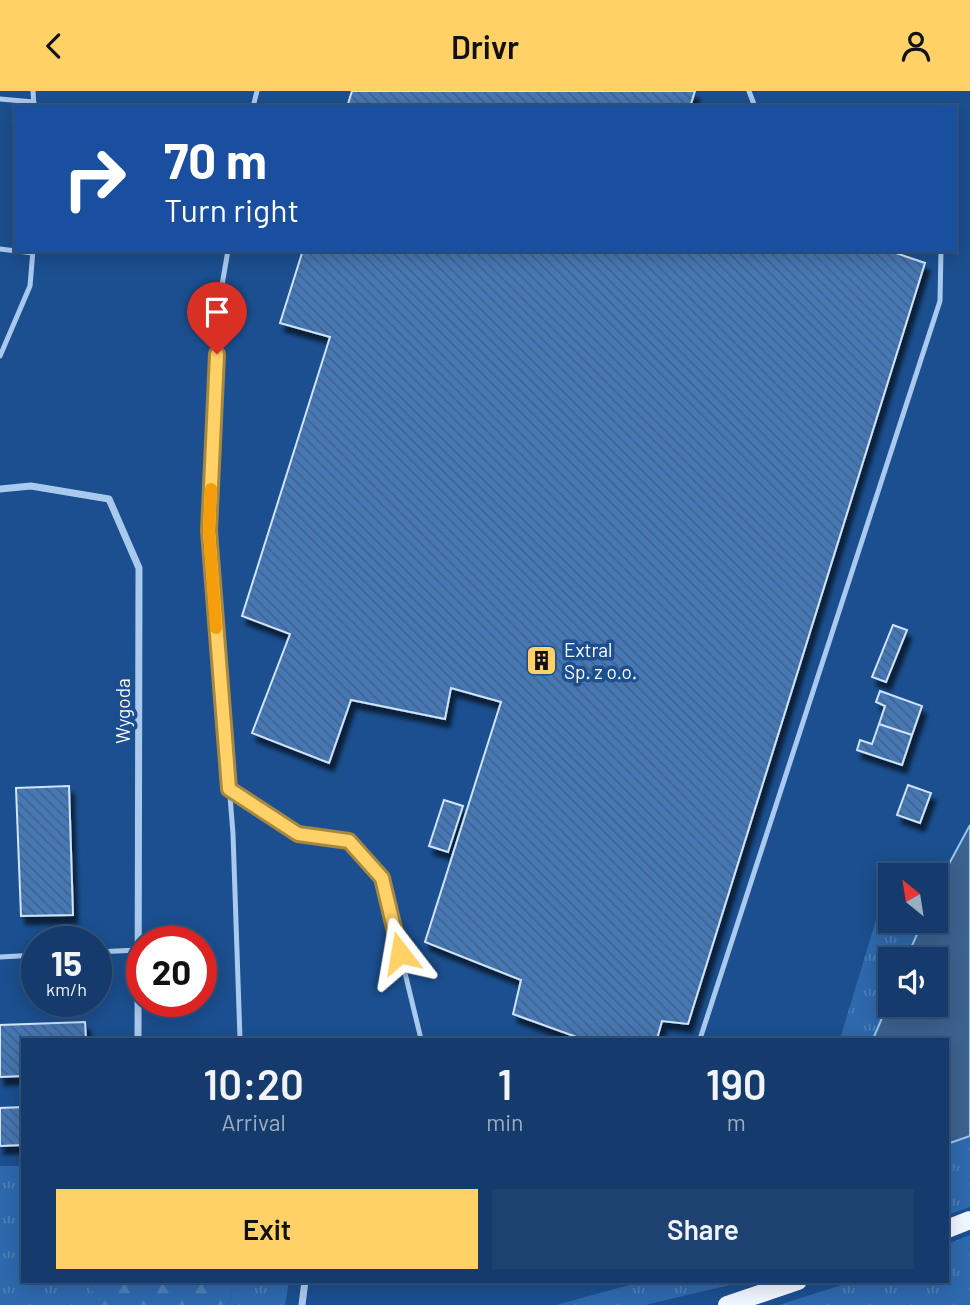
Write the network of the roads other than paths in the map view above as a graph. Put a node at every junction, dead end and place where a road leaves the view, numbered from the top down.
1 (33, 91) edge
2 (0, 99) edge
3 (34, 104) edge
4 (33, 252) edge
5 (228, 252) edge
6 (941, 252) edge
7 (0, 356) edge
8 (0, 489) edge
9 (229, 789) junction
10 (138, 926) edge
11 (21, 956) edge
12 (0, 957) edge
13 (138, 1017) edge
14 (138, 1038) edge
15 (240, 1038) edge
16 (421, 1038) edge
17 (700, 1038) edge
18 (970, 1220) edge
19 (949, 1228) edge
20 (305, 1283) edge
21 (792, 1283) edge
22 (302, 1305) edge
23 (727, 1305) edge

1 - 3 lane
2 - 3 lane
4 - 7 lane
5 - 9 lane
6 - 17 lane
8 - 10 street, Wygoda
9 - 15 lane
9 - 16 lane
11 - 12 lane
13 - 14 street, Wygoda
18 - 19 main road
20 - 22 street
21 - 23 main road

